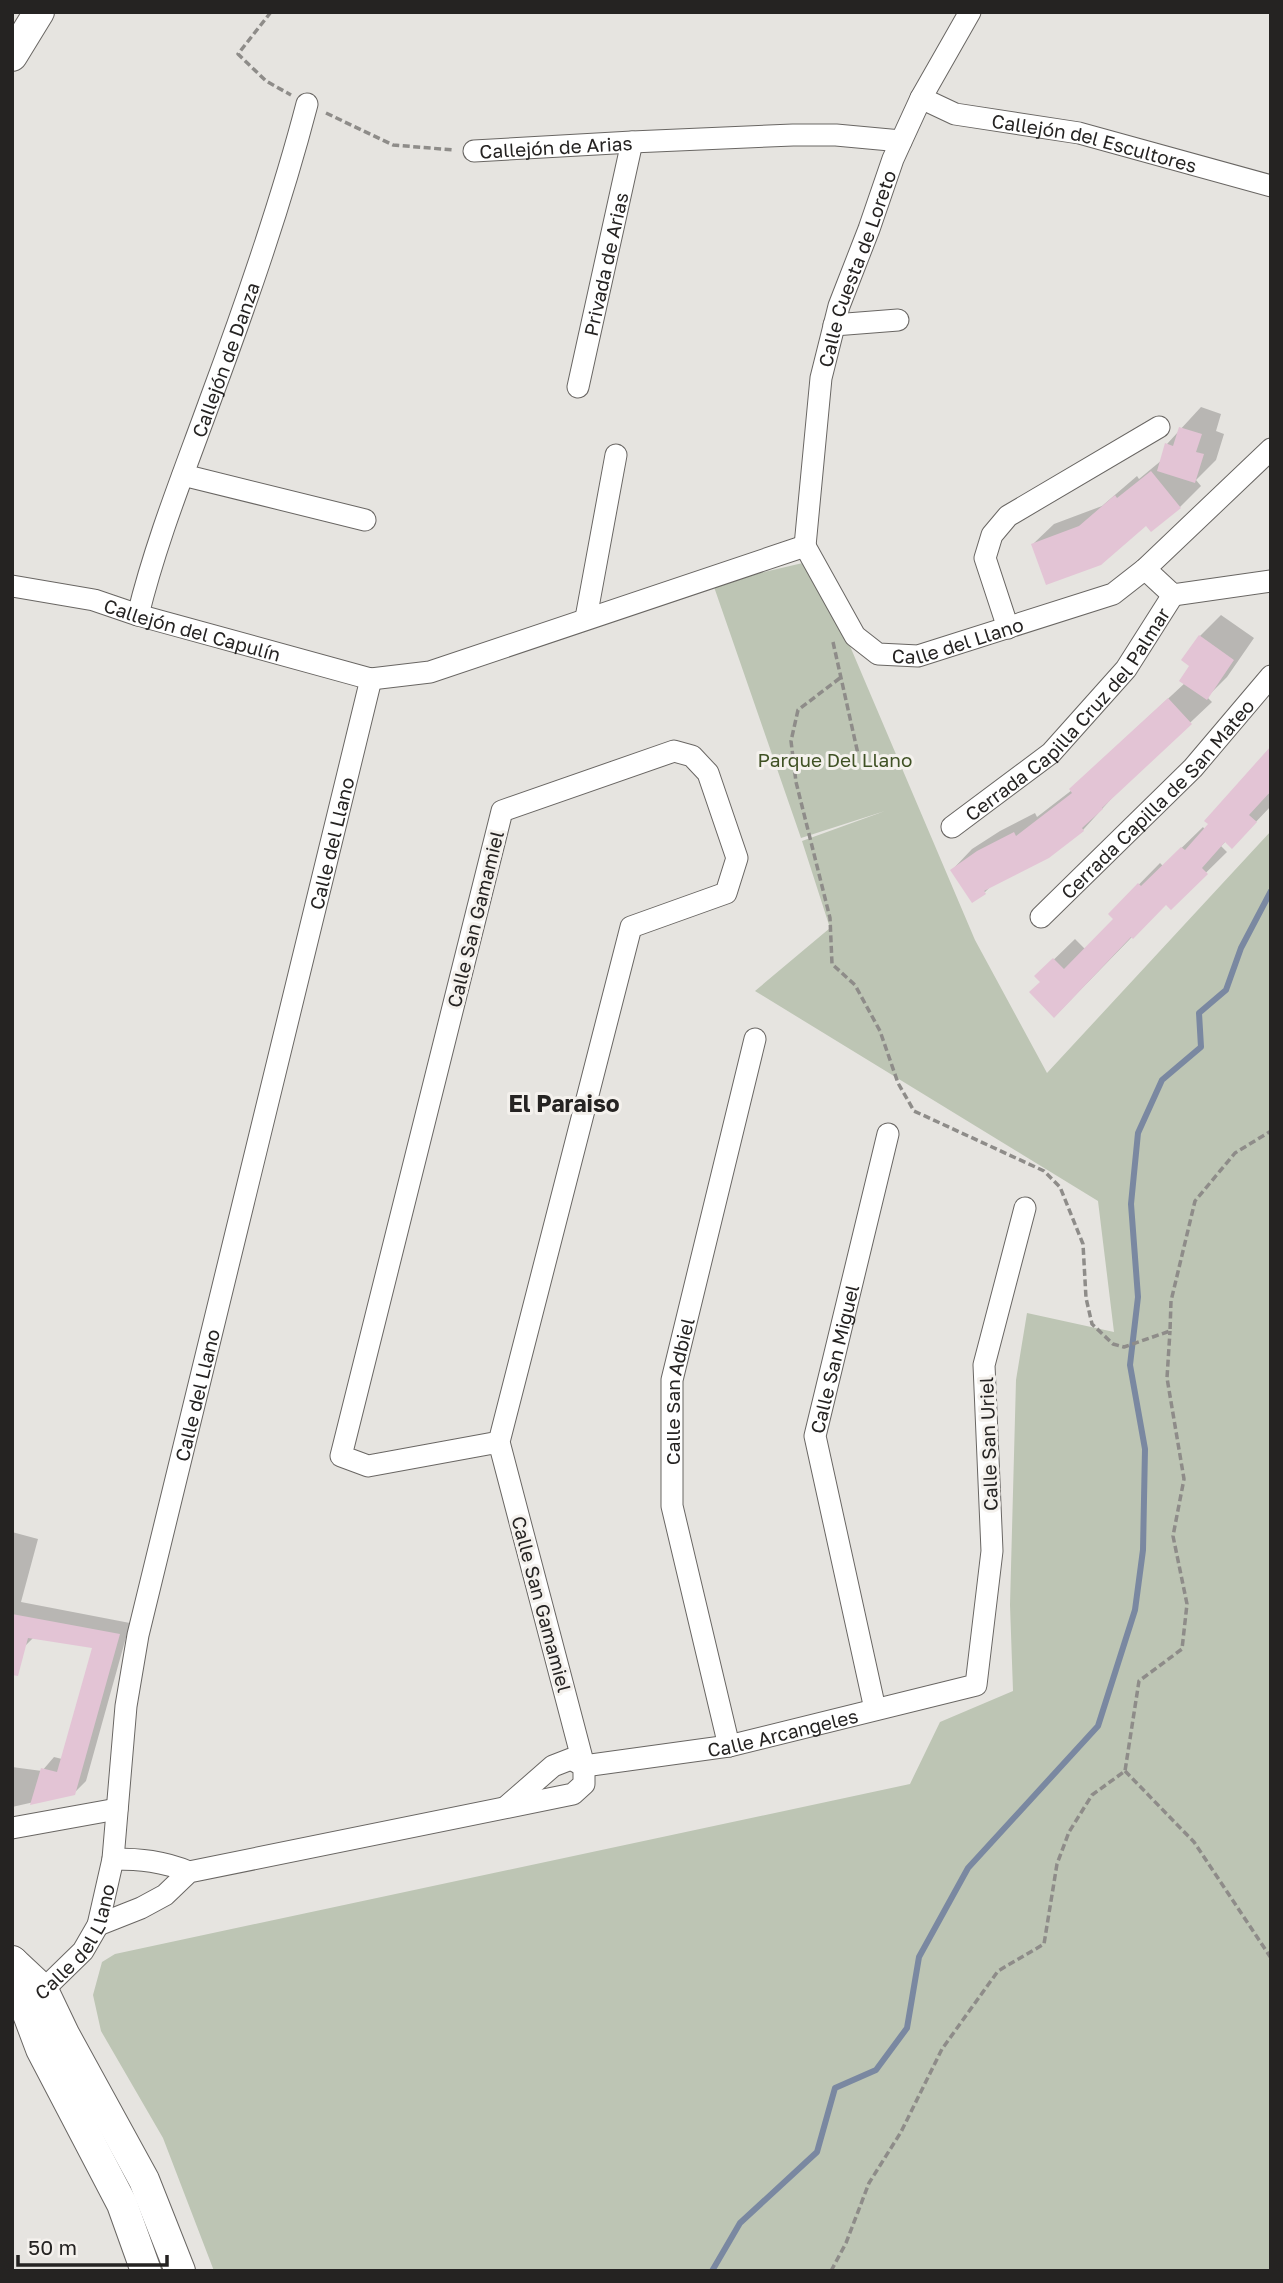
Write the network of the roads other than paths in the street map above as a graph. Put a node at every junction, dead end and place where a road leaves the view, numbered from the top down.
1 (39, 12) edge
2 (970, 12) edge
3 (12, 56) edge
4 (921, 98) junction
5 (307, 104) road end
6 (901, 141) junction
7 (632, 142) junction
8 (474, 152) road end
9 (1271, 186) edge
10 (898, 320) dead end
11 (834, 325) junction
12 (578, 387) dead end
13 (1159, 427) dead end
14 (1270, 448) edge
15 (616, 455) dead end
16 (183, 475) junction
17 (365, 520) dead end
18 (806, 546) junction
19 (1145, 569) junction
20 (1271, 581) edge
21 (12, 586) edge
22 (1173, 595) junction
23 (138, 615) junction
24 (586, 618) junction
25 (1008, 628) junction
26 (1271, 677) edge
27 (371, 679) junction
28 (952, 827) dead end
29 (1041, 917) dead end
30 (755, 1039) dead end
31 (888, 1134) dead end
32 (1025, 1208) dead end
33 (499, 1441) junction
34 (976, 1685) joint
35 (875, 1709) junction
36 (729, 1745) junction
37 (584, 1766) junction
38 (505, 1808) junction
39 (117, 1809) junction
40 (12, 1828) edge
41 (113, 1859) junction
42 (189, 1872) junction
43 (97, 1925) junction
44 (13, 1961) edge
45 (33, 1996) junction
46 (146, 2271) edge
47 (180, 2271) edge

1 - 3 street
2 - 4 street, Calle Cuesta de Loreto
4 - 6 street, Calle Cuesta de Loreto
4 - 9 street, Callejón del Escultores
5 - 16 street, Callejón de Danza
6 - 7 street, Callejón de Arias
6 - 11 street, Calle Cuesta de Loreto
7 - 8 street, Callejón de Arias
7 - 12 street, Privada de Arias
10 - 11 street
11 - 18 street, Calle Cuesta de Loreto
13 - 25 street
14 - 19 street, Calle del Llano
15 - 24 street
16 - 17 street
16 - 23 street, Callejón de Danza
18 - 24 street
18 - 25 street, Calle del Llano
19 - 22 street
19 - 25 street, Calle del Llano
20 - 22 street
21 - 23 street, Callejón del Capulín
22 - 28 street, Cerrada Capilla Cruz del Palmar
23 - 27 street, Callejón del Capulín
24 - 27 street
26 - 29 street, Cerrada Capilla de San Mateo
27 - 39 street, Calle del Llano
30 - 36 street, Calle San Adbiel
31 - 35 street, Calle San Miguel
32 - 34 street, Calle San Uriel
33 - 33 street, Calle San Gamamiel
33 - 37 street, Calle San Gamamiel
34 - 35 street, Calle Arcangeles
35 - 36 street, Calle Arcangeles
36 - 37 street, Calle Arcangeles
37 - 38 street, Calle Arcangeles
37 - 38 street, Calle Arcangeles
38 - 42 street, Calle Arcangeles
39 - 40 street
39 - 41 street, Calle del Llano
41 - 42 street, Calle Arcangeles
41 - 43 street, Calle del Llano
42 - 43 street
43 - 45 street, Calle del Llano
44 - 45 street
45 - 46 street
45 - 47 street

